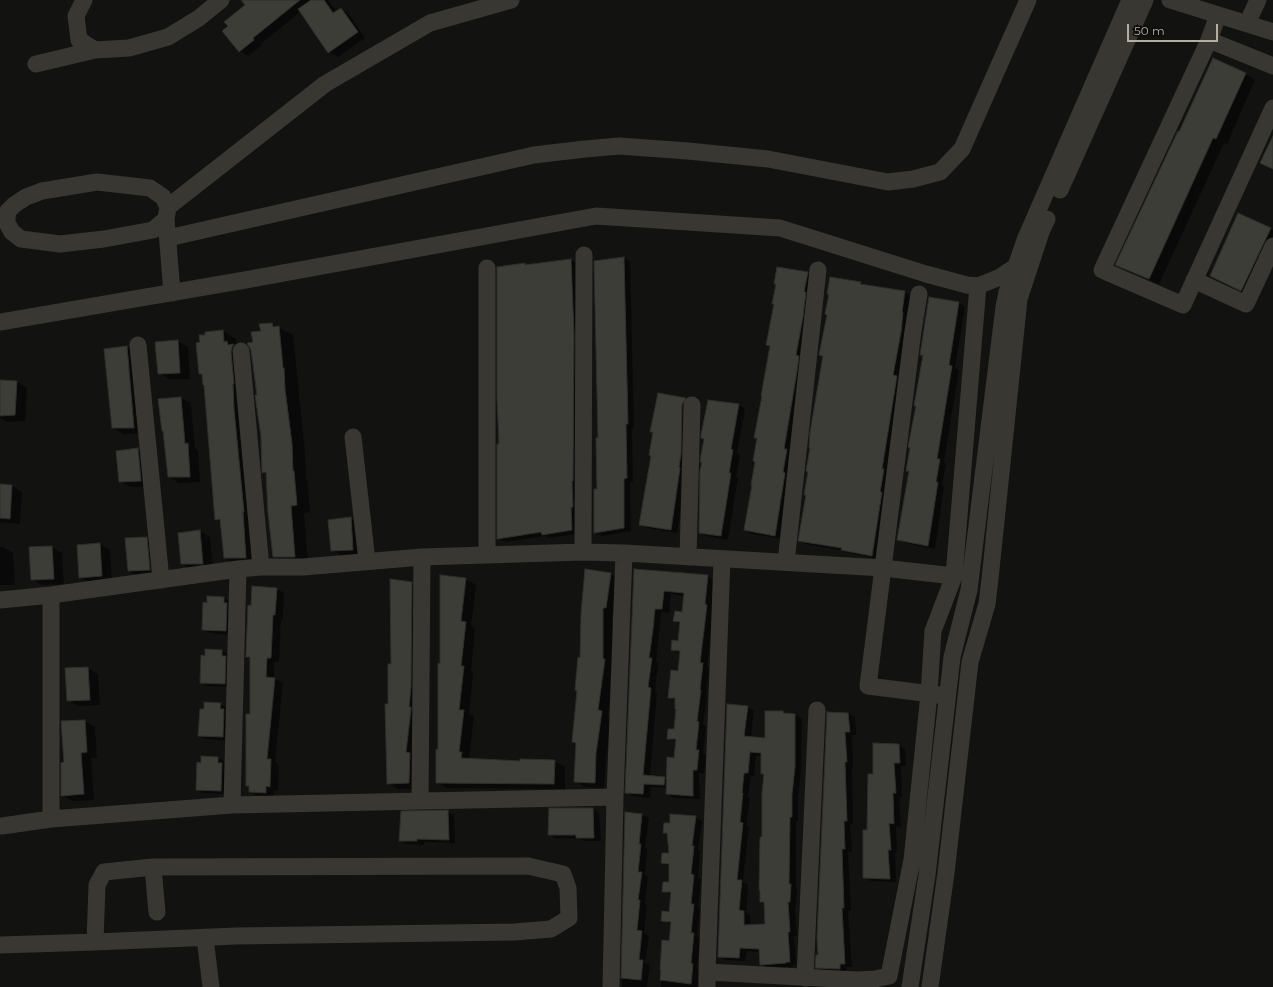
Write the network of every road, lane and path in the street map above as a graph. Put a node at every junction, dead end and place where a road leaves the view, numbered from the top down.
1 (84, 0) edge
2 (221, 0) edge
3 (511, 0) edge
4 (1028, 0) edge
5 (1130, 0) edge
6 (1145, 0) edge
7 (1170, 0) edge
8 (1195, 0) edge
9 (1218, 15) junction
10 (1263, 19) edge
11 (1209, 40) junction
12 (95, 50) junction
13 (36, 64) dead end
14 (1273, 66) edge
15 (1273, 108) edge
16 (167, 213) junction
17 (168, 238) junction
18 (1273, 246) edge
19 (584, 255) dead end
20 (1031, 260) junction
21 (1015, 267) junction
22 (487, 268) dead end
23 (818, 270) dead end
24 (1194, 280) junction
25 (978, 286) junction
26 (172, 293) junction
27 (920, 294) dead end
28 (0, 322) edge
29 (138, 345) dead end
30 (241, 351) dead end
31 (692, 405) dead end
32 (353, 437) dead end
33 (583, 552) junction
34 (624, 553) junction
35 (487, 555) junction
36 (422, 557) junction
37 (688, 557) junction
38 (722, 559) junction
39 (367, 560) junction
40 (786, 562) junction
41 (260, 567) junction
42 (883, 568) junction
43 (238, 569) junction
44 (954, 576) junction
45 (161, 580) junction
46 (51, 595) junction
47 (0, 600) edge
48 (929, 694) junction
49 (947, 695) junction
50 (817, 710) dead end
51 (615, 797) junction
52 (420, 801) junction
53 (232, 805) junction
54 (52, 819) junction
55 (2, 826) dead end
56 (153, 866) junction
57 (157, 912) dead end
58 (205, 938) junction
59 (95, 942) junction
60 (0, 945) edge
61 (805, 978) junction
62 (707, 979) edge
63 (211, 987) edge
64 (611, 987) edge
65 (910, 987) edge
66 (930, 987) edge

1 - 12 street
2 - 12 street
3 - 16 street
4 - 17 street
5 - 21 street
6 - 20 street
7 - 9 street
8 - 10 street
9 - 10 street
9 - 11 street
11 - 14 street
11 - 24 street
12 - 13 street
15 - 24 street
16 - 16 street
16 - 17 street
17 - 26 street
18 - 24 street
19 - 33 street
20 - 21 street
20 - 66 street
21 - 25 street
21 - 49 street
22 - 35 street
23 - 40 street
25 - 26 street
25 - 44 street
26 - 28 street
27 - 42 street
29 - 45 street
30 - 41 street
31 - 37 street
32 - 39 street
33 - 34 street
33 - 35 street
34 - 37 street
34 - 51 street
35 - 36 street
36 - 39 street
36 - 52 street
37 - 38 street
38 - 40 street
38 - 62 street
39 - 41 street
40 - 42 street
41 - 43 street
42 - 44 street
42 - 48 street
43 - 45 street
43 - 53 street
44 - 48 street
45 - 46 street
46 - 47 street
46 - 54 street
48 - 49 street
48 - 61 street
49 - 65 street
50 - 61 street
51 - 52 street
51 - 64 street
52 - 53 street
53 - 54 street
54 - 55 street
56 - 57 street
56 - 58 street
56 - 59 street
58 - 59 street
58 - 63 street
59 - 60 street
61 - 62 street

